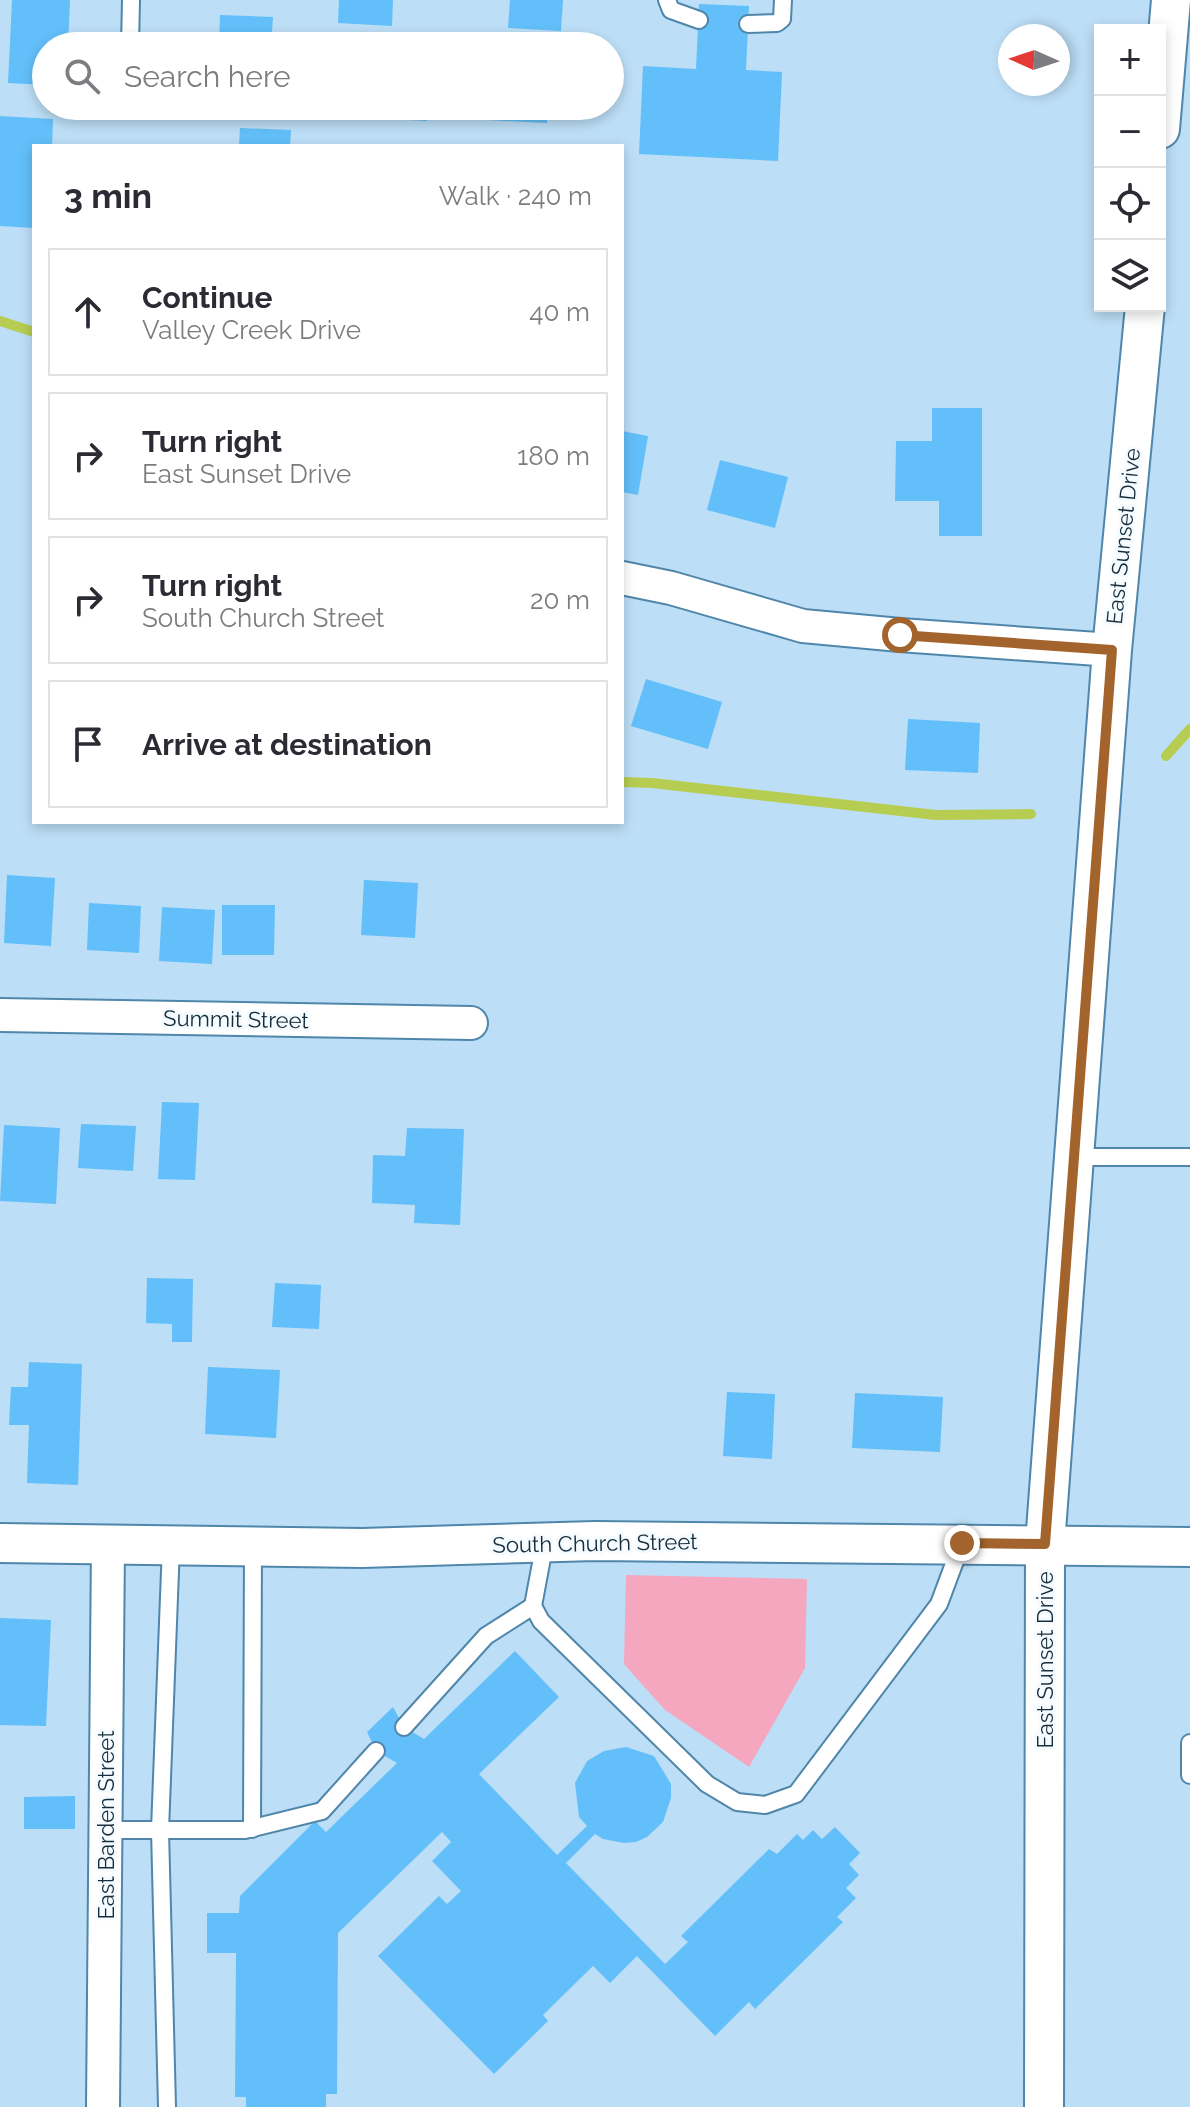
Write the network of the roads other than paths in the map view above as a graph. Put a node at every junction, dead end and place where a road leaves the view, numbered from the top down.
1 (131, 0) edge
2 (667, 0) edge
3 (783, 0) edge
4 (1171, 0) edge
5 (699, 20) dead end
6 (748, 24) dead end
7 (130, 32) edge
8 (1163, 96) edge
9 (1144, 312) edge
10 (624, 578) edge
11 (1112, 650) junction
12 (0, 1015) edge
13 (471, 1023) dead end
14 (1075, 1157) junction
15 (1190, 1157) edge
16 (545, 1542) junction
17 (0, 1543) edge
18 (962, 1543) junction
19 (108, 1544) junction
20 (1045, 1544) junction
21 (171, 1545) junction
22 (253, 1546) junction
23 (1190, 1547) edge
24 (533, 1606) junction
25 (404, 1727) dead end
26 (1190, 1743) edge
27 (376, 1751) dead end
28 (1190, 1775) edge
29 (252, 1829) junction
30 (106, 1830) junction
31 (160, 1830) junction
32 (103, 2107) edge
33 (167, 2107) edge
34 (1044, 2107) edge

1 - 7 lane
2 - 5 lane
3 - 6 lane
4 - 8 street
9 - 11 street, East Sunset Drive
10 - 11 street
11 - 14 street, East Sunset Drive
12 - 13 street, Summit Street
14 - 15 lane
14 - 20 street, East Sunset Drive
16 - 18 street, South Church Street
16 - 22 street, South Church Street
16 - 24 lane
17 - 19 street, South Church Street
18 - 20 street, South Church Street
18 - 24 lane
19 - 21 street, South Church Street
19 - 30 street, East Barden Street
20 - 23 street, South Church Street
20 - 34 street, East Sunset Drive
21 - 22 street, South Church Street
21 - 31 lane
22 - 29 lane
24 - 25 lane
26 - 28 lane
27 - 29 lane
29 - 31 lane
30 - 31 lane
30 - 32 street, East Barden Street
31 - 33 lane

